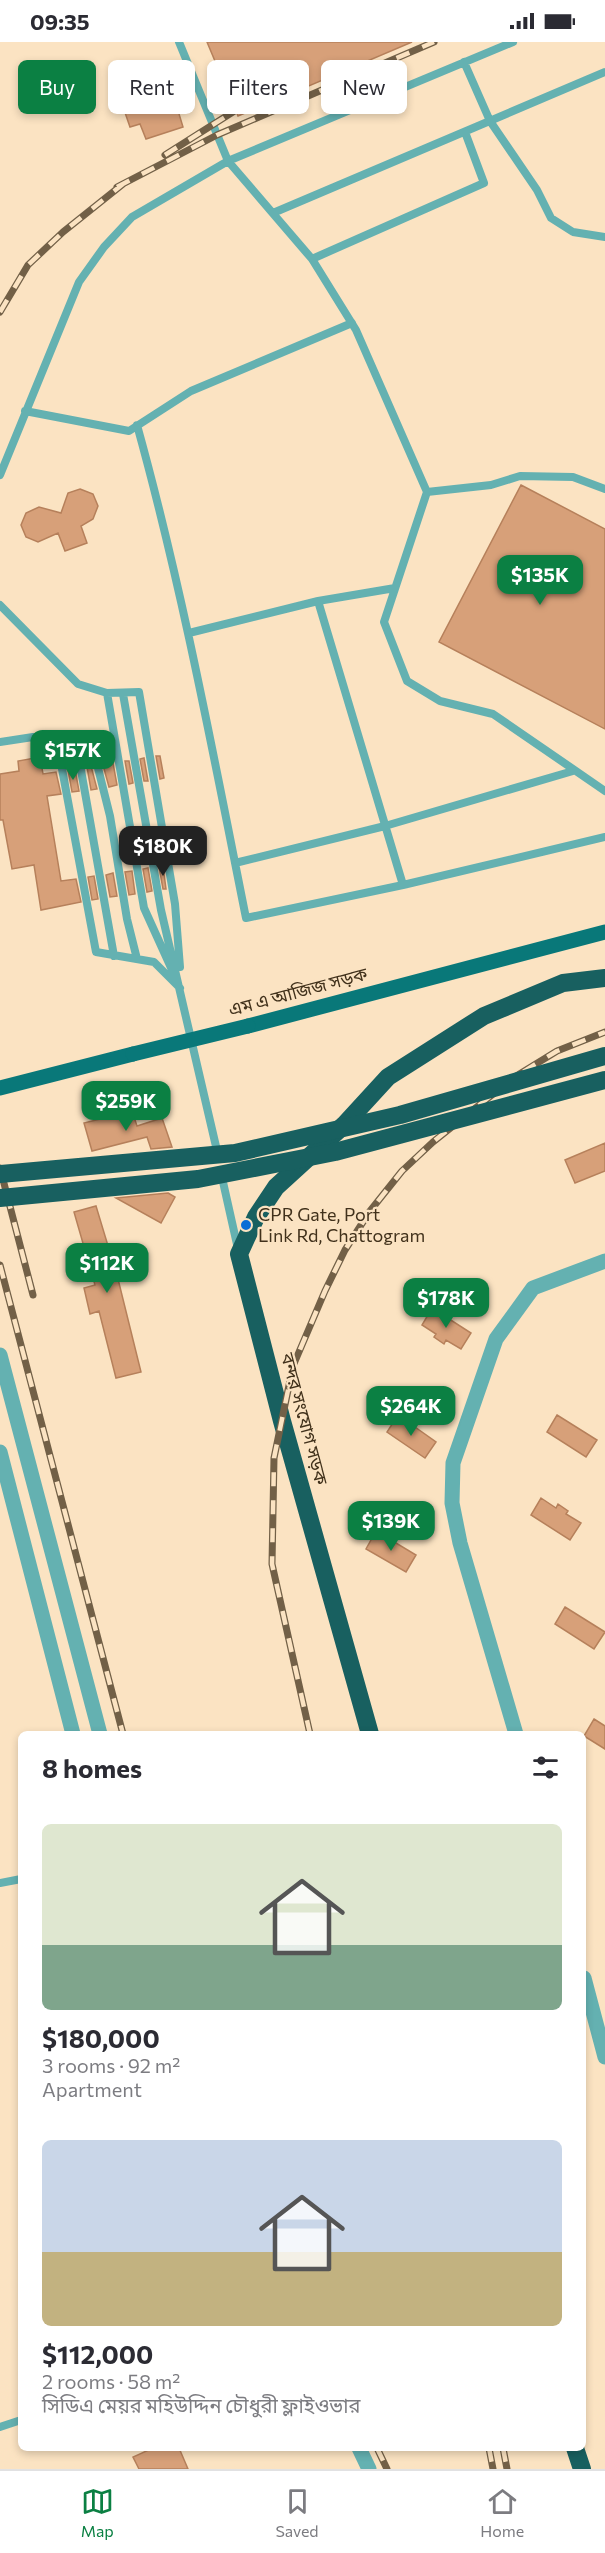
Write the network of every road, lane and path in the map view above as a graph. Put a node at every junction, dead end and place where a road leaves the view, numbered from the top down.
1 (179, 42) edge
2 (513, 42) edge
3 (464, 62) junction
4 (605, 72) edge
5 (490, 121) junction
6 (465, 132) junction
7 (228, 161) junction
8 (273, 213) junction
9 (605, 237) edge
10 (312, 259) junction
11 (352, 323) junction
12 (25, 411) junction
13 (137, 425) junction
14 (0, 475) edge
15 (605, 489) edge
16 (427, 492) junction
17 (395, 588) junction
18 (318, 601) junction
19 (0, 605) edge
20 (189, 633) junction
21 (107, 693) junction
22 (123, 694) junction
23 (0, 742) edge
24 (57, 742) junction
25 (76, 742) junction
26 (573, 771) junction
27 (605, 791) edge
28 (385, 826) junction
29 (605, 837) edge
30 (235, 863) junction
31 (403, 885) junction
32 (605, 932) edge
33 (114, 956) junction
34 (137, 959) junction
35 (605, 978) edge
36 (182, 989) junction
37 (605, 1056) edge
38 (605, 1080) edge
39 (0, 1088) edge
40 (0, 1174) edge
41 (0, 1198) edge
42 (239, 1254) junction
43 (605, 1261) edge
44 (0, 1355) edge
45 (0, 1452) edge
46 (72, 1731) edge
47 (99, 1731) edge
48 (369, 1731) edge
49 (515, 1731) edge
50 (18, 1880) edge
51 (0, 1883) edge
52 (586, 1986) edge
53 (605, 2057) edge
54 (18, 2421) edge
55 (0, 2427) edge
56 (360, 2451) edge
57 (577, 2451) edge
58 (369, 2469) edge
59 (582, 2469) edge

1 - 7 lane
2 - 3 lane
3 - 5 lane
3 - 7 lane
4 - 5 lane
5 - 6 lane
5 - 9 lane
6 - 8 lane
6 - 10 lane
7 - 8 lane
7 - 12 lane
8 - 10 lane
10 - 11 lane
11 - 13 lane
11 - 16 lane
12 - 13 lane
12 - 14 lane
13 - 20 lane
15 - 16 lane
16 - 17 lane
17 - 18 lane
17 - 26 lane
18 - 20 lane
18 - 28 lane
19 - 21 lane
20 - 30 lane
21 - 22 lane
21 - 36 lane
22 - 36 lane
22 - 36 lane
23 - 24 lane
24 - 25 lane
24 - 33 lane
25 - 33 lane
25 - 34 lane
26 - 27 lane
26 - 28 lane
28 - 30 lane
28 - 31 lane
29 - 31 lane
30 - 31 lane
32 - 39 main road, এম এ আজিজ সড়ক, bridge
33 - 34 lane
34 - 36 lane
35 - 42 highway
36 - 42 lane, বন্দর সংযোগ সড়ক
37 - 40 highway, bridge
38 - 41 highway, bridge
42 - 48 highway, বন্দর সংযোগ সড়ক
43 - 49 street
44 - 47 street
45 - 46 street
50 - 51 lane
52 - 53 street
54 - 55 lane
56 - 58 street
57 - 59 highway

